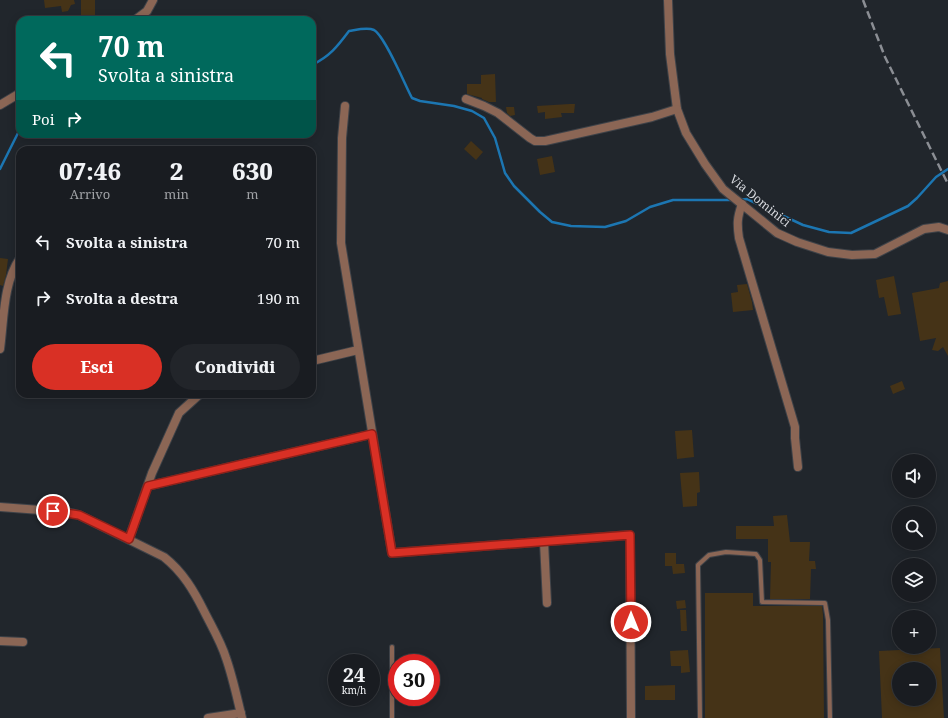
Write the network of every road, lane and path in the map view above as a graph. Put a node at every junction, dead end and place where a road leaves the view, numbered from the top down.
1 (153, 0) edge
2 (668, 0) edge
3 (140, 16) edge
4 (16, 96) edge
5 (466, 99) dead end
6 (0, 106) edge
7 (345, 106) dead end
8 (677, 109) junction
9 (741, 204) junction
10 (948, 230) edge
11 (16, 264) edge
12 (0, 349) edge
13 (358, 350) junction
14 (316, 360) edge
15 (196, 398) edge
16 (372, 434) junction
17 (798, 467) dead end
18 (148, 486) junction
19 (0, 507) edge
20 (129, 539) junction
21 (544, 542) junction
22 (547, 603) dead end
23 (0, 641) edge
24 (23, 642) dead end
25 (392, 647) dead end
26 (241, 716) edge
27 (208, 718) edge
28 (392, 718) edge
29 (631, 718) edge
30 (700, 718) edge
31 (830, 718) edge

1 - 3 street
2 - 8 street, Via Dominici
4 - 6 street
5 - 8 street
7 - 13 street
8 - 9 street, Via Dominici
9 - 10 street, Via Dominici
9 - 17 street
11 - 12 street
13 - 14 street
13 - 16 street
15 - 18 street
16 - 18 street
16 - 21 street
18 - 20 street
19 - 20 street
20 - 26 street
21 - 22 street
21 - 29 street
23 - 24 street
25 - 28 lane
26 - 27 street
30 - 31 lane

